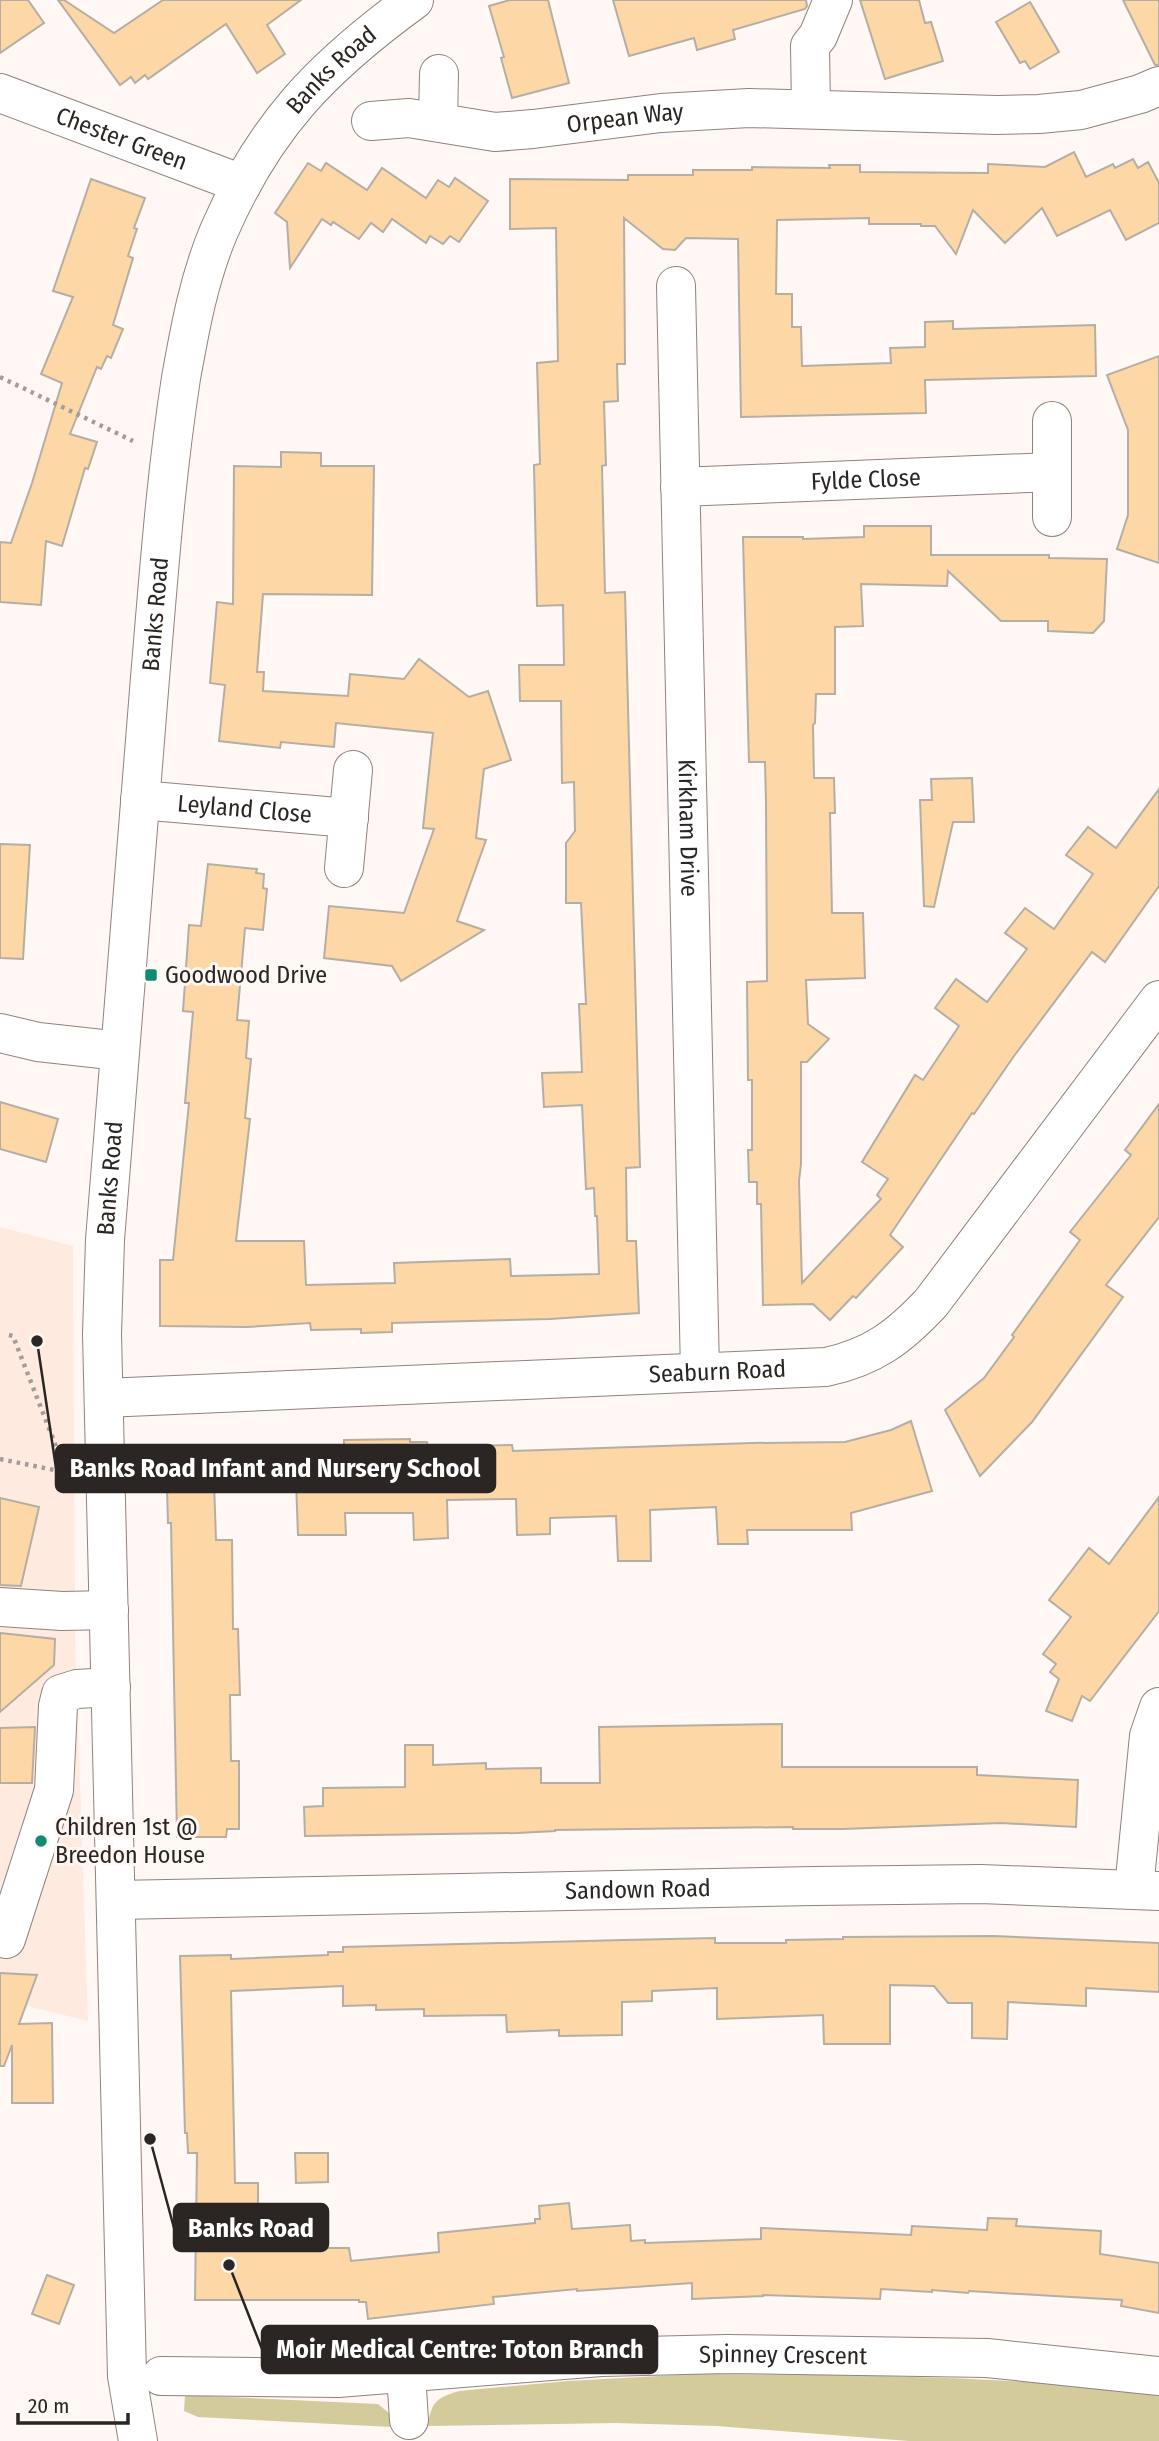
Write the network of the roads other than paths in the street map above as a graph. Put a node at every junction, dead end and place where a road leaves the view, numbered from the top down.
1 (414, 0) edge
2 (833, 0) edge
3 (439, 74) dead end
4 (1159, 86) edge
5 (0, 93) edge
6 (811, 109) junction
7 (371, 121) dead end
8 (438, 122) junction
9 (242, 184) junction
10 (676, 286) dead end
11 (1052, 421) dead end
12 (1052, 472) junction
13 (680, 487) junction
14 (1052, 517) dead end
15 (353, 770) dead end
16 (139, 800) junction
17 (349, 818) junction
18 (344, 868) dead end
19 (1159, 1000) edge
20 (0, 1033) edge
21 (120, 1051) junction
22 (700, 1371) junction
23 (104, 1398) junction
24 (0, 1607) edge
25 (109, 1610) junction
26 (111, 1687) junction
27 (1159, 1707) edge
28 (1147, 1890) edge
29 (116, 1900) junction
30 (6, 1939) dead end
31 (406, 2374) junction
32 (161, 2376) dead end
33 (1159, 2376) edge
34 (408, 2420) dead end
35 (138, 2441) edge

1 - 9 street, Banks Road
2 - 6 street
3 - 8 street
4 - 6 street, Orpean Way
5 - 9 street, Chester Green
6 - 8 street, Orpean Way
7 - 8 street, Orpean Way
9 - 16 street, Banks Road
10 - 13 street, Kirkham Drive
11 - 12 street
12 - 13 street, Fylde Close
12 - 14 street
13 - 22 street, Kirkham Drive
15 - 17 street
16 - 17 street, Leyland Close
16 - 21 street, Banks Road
17 - 18 street
19 - 22 street, Seaburn Road
20 - 21 street
21 - 23 street, Banks Road
22 - 23 street, Seaburn Road
23 - 25 street, Banks Road
24 - 25 street
25 - 26 street, Banks Road
26 - 29 street, Banks Road
26 - 30 street
27 - 28 street
28 - 29 street, Sandown Road
29 - 35 street, Banks Road
31 - 32 street, Spinney Crescent
31 - 33 street, Spinney Crescent
31 - 34 street

